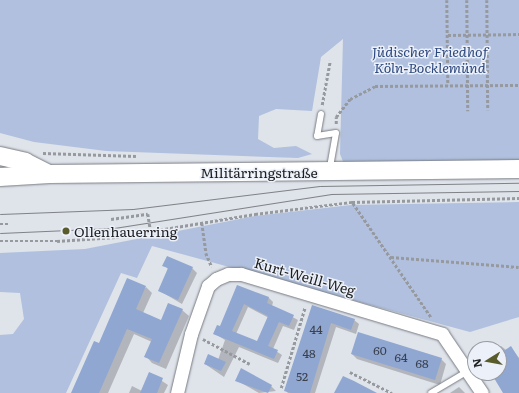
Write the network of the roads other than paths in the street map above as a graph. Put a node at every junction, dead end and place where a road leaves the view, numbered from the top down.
1 (321, 114) road end
2 (0, 156) edge
3 (519, 169) edge
4 (329, 172) junction
5 (50, 174) junction
6 (0, 177) edge
7 (467, 370) edge
8 (467, 372) edge
9 (474, 381) edge
10 (177, 393) edge
11 (431, 393) edge
12 (482, 393) edge

1 - 4 lane
2 - 5 main road
3 - 4 main road, Militärringstraße
4 - 5 main road, Militärringstraße
5 - 6 main road, Militärringstraße
7 - 10 street, Kurt-Weill-Weg
8 - 11 lane
9 - 12 street

